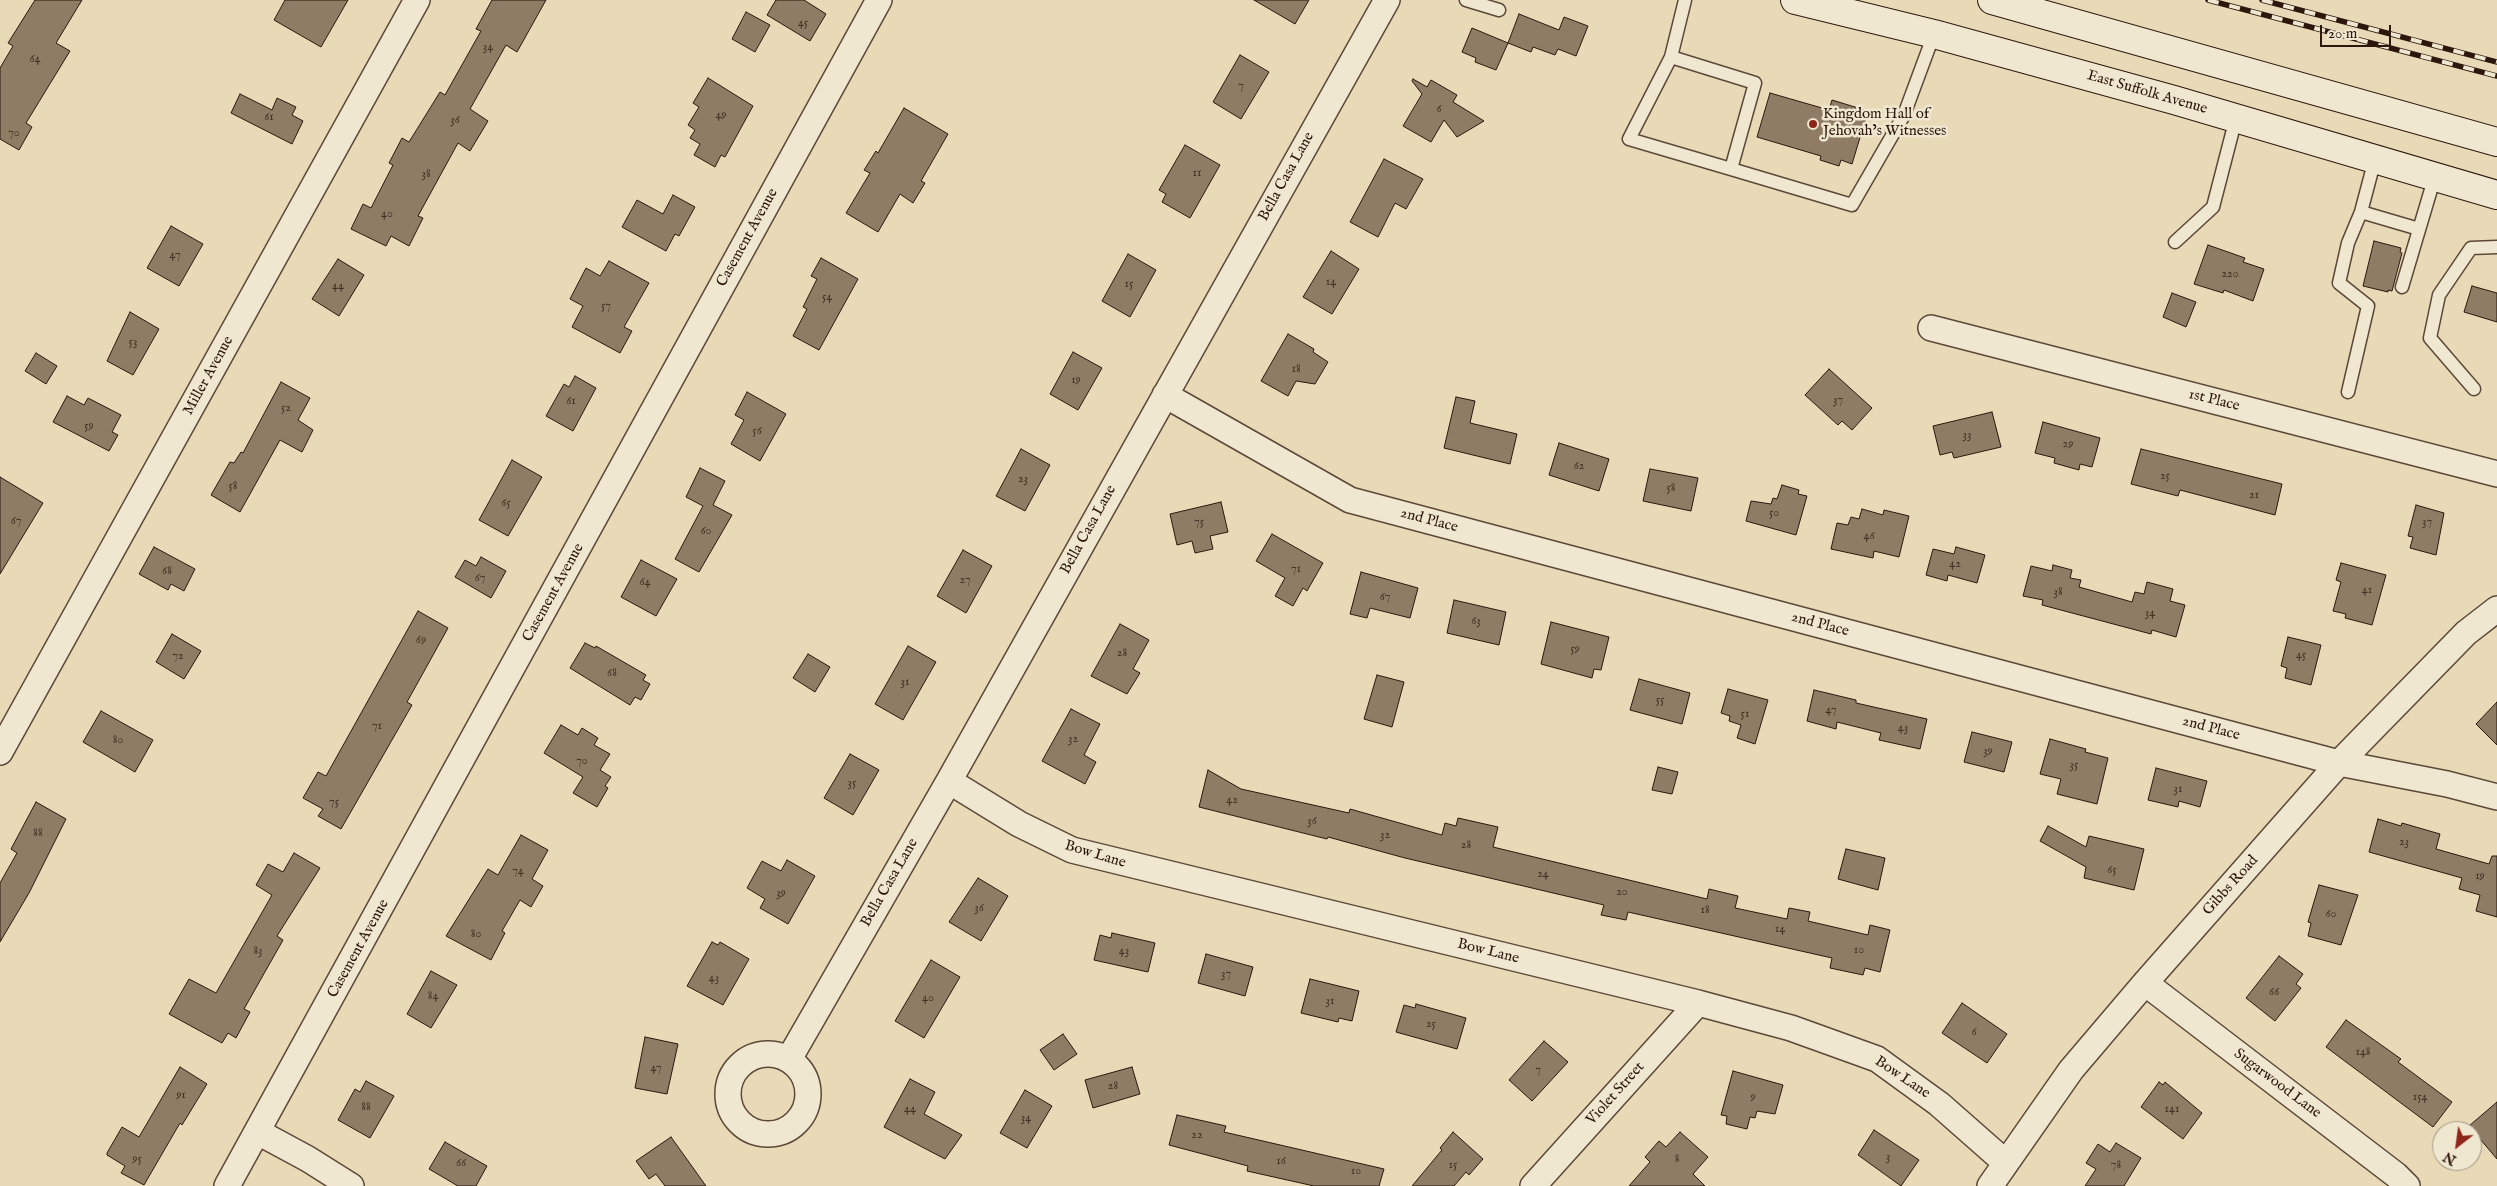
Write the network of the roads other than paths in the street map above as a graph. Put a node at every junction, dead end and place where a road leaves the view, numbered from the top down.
1 (417, 0) edge
2 (879, 0) edge
3 (1387, 0) edge
4 (1466, 0) edge
5 (1685, 0) edge
6 (1795, 0) edge
7 (1992, 0) edge
8 (1500, 10) dead end
9 (1934, 34) junction
10 (1671, 57) junction
11 (2236, 118) junction
12 (2497, 142) edge
13 (2375, 159) junction
14 (1731, 169) junction
15 (2435, 176) junction
16 (2497, 195) edge
17 (2361, 212) junction
18 (2419, 229) junction
19 (2176, 242) dead end
20 (2497, 247) edge
21 (2402, 287) dead end
22 (1931, 328) dead end
23 (2474, 389) dead end
24 (2348, 392) dead end
25 (1165, 395) junction
26 (2497, 474) edge
27 (2497, 609) edge
28 (0, 752) edge
29 (2339, 764) junction
30 (950, 781) junction
31 (2497, 797) edge
32 (2145, 983) junction
33 (1698, 1002) junction
34 (789, 1059) dead end
35 (258, 1132) junction
36 (2006, 1163) junction
37 (227, 1186) edge
38 (351, 1186) edge
39 (1533, 1186) edge
40 (1990, 1186) edge
41 (2407, 1186) edge

1 - 28 street, Miller Avenue
2 - 35 street, Casement Avenue
3 - 25 street, Bella Casa Lane
4 - 8 lane
5 - 10 lane
6 - 9 main road, East Suffolk Avenue
7 - 12 main road
9 - 11 main road, East Suffolk Avenue
9 - 14 lane
10 - 14 lane
10 - 14 lane
11 - 13 main road, East Suffolk Avenue
11 - 19 lane
13 - 15 main road, East Suffolk Avenue
13 - 17 lane
15 - 16 main road, East Suffolk Avenue
15 - 18 lane
17 - 18 lane
17 - 24 lane
18 - 21 lane
20 - 23 lane
22 - 26 street, 1st Place
25 - 29 street, 2nd Place
25 - 30 street, Bella Casa Lane
27 - 29 street, Gibbs Road
29 - 31 street, 2nd Place
29 - 32 street, Gibbs Road
30 - 33 street, Bow Lane
30 - 34 street, Bella Casa Lane
32 - 36 street, Gibbs Road
32 - 41 street, Sugarwood Lane
33 - 36 street, Bow Lane
33 - 39 street, Violet Street
35 - 37 street, Casement Avenue
35 - 38 street
36 - 40 street, Gibbs Road

